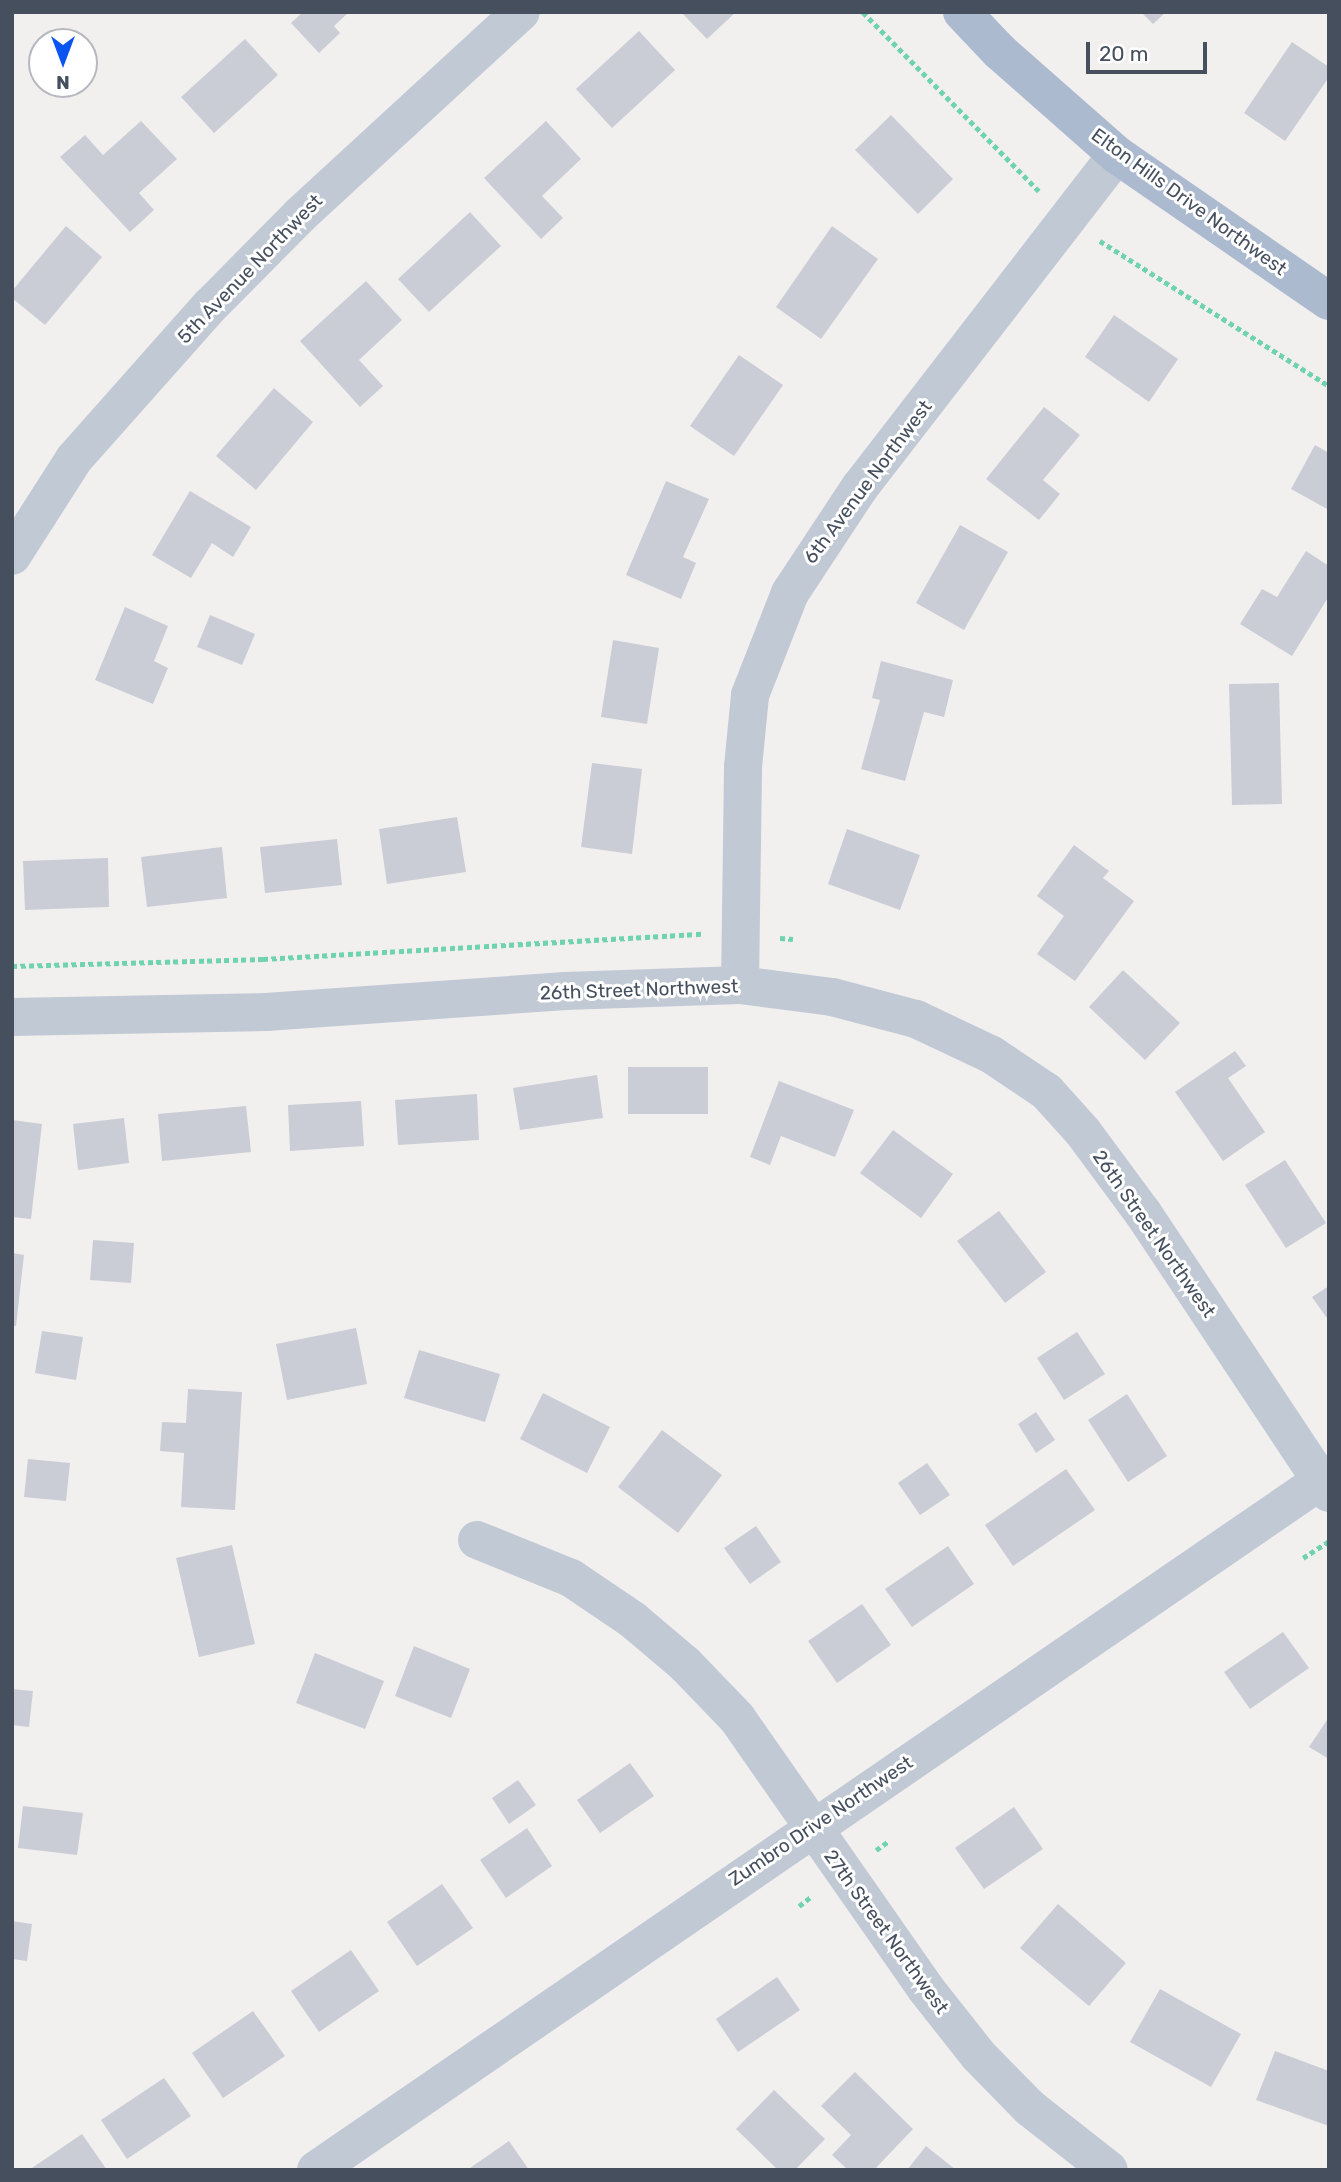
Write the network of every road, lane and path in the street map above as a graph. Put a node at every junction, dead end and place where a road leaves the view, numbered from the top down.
1 (521, 12) edge
2 (863, 12) edge
3 (962, 12) edge
4 (1117, 155) junction
5 (1031, 184) dead end
6 (1109, 248) dead end
7 (1329, 301) edge
8 (1329, 386) edge
9 (12, 556) edge
10 (685, 933) dead end
11 (12, 966) edge
12 (740, 985) junction
13 (12, 1017) edge
14 (1326, 1483) edge
15 (477, 1540) dead end
16 (1329, 1541) edge
17 (1303, 1558) dead end
18 (811, 1827) junction
19 (334, 2165) edge
20 (1110, 2170) edge

1 - 9 street, 5th Avenue Northwest
2 - 5 path
3 - 4 main road, Elton Hills Drive Northwest
4 - 7 main road, Elton Hills Drive Northwest
4 - 12 street, 6th Avenue Northwest
6 - 8 path
10 - 11 path
12 - 13 street, 26th Street Northwest
12 - 14 street, 26th Street Northwest
14 - 18 street, Zumbro Drive Northwest
15 - 18 street, 27th Street Northwest
16 - 17 path
18 - 19 street, Zumbro Drive Northwest
18 - 20 street, 27th Street Northwest

